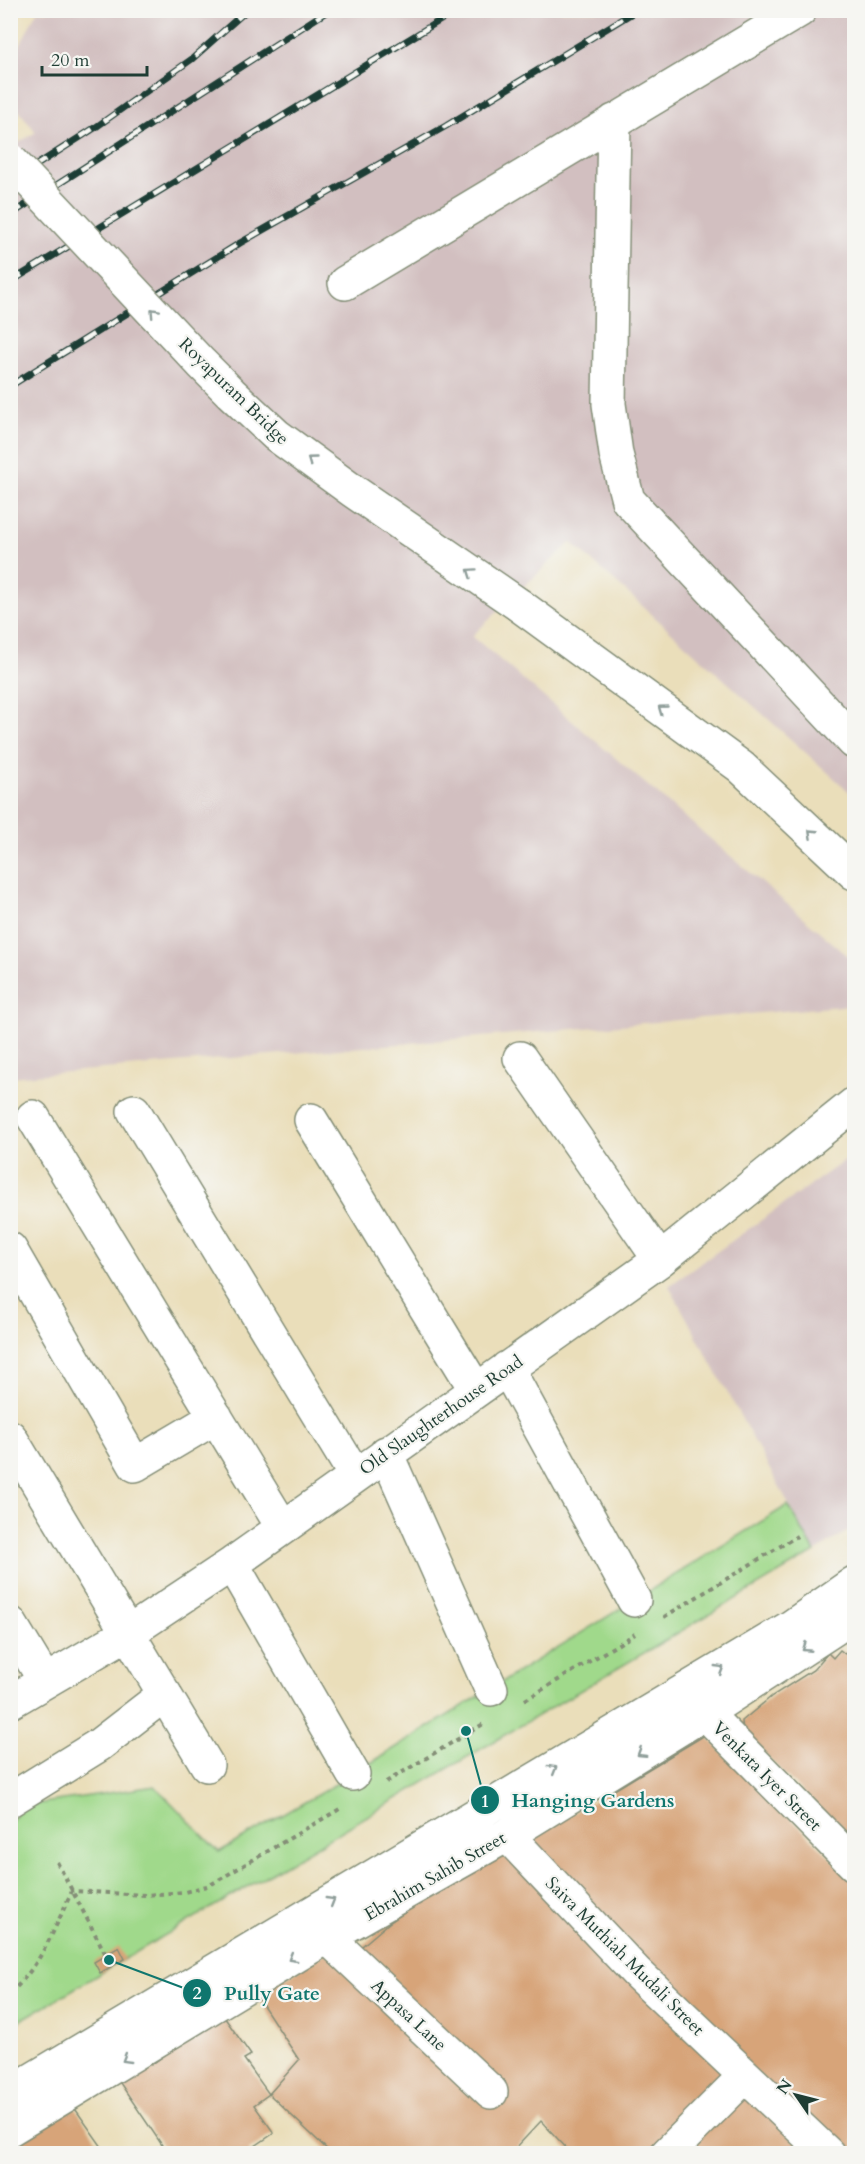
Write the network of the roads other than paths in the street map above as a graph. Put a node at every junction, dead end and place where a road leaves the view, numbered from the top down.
1 (800, 10) edge
2 (614, 121) junction
3 (10, 160) edge
4 (345, 283) dead end
5 (855, 742) edge
6 (855, 873) edge
7 (520, 1058) dead end
8 (855, 1104) edge
9 (134, 1111) dead end
10 (33, 1117) dead end
11 (311, 1120) dead end
12 (10, 1249) edge
13 (660, 1260) junction
14 (507, 1368) junction
15 (476, 1390) junction
16 (216, 1417) junction
17 (10, 1437) edge
18 (386, 1453) junction
19 (356, 1475) junction
20 (282, 1526) junction
21 (232, 1564) junction
22 (855, 1583) edge
23 (646, 1610) road end
24 (855, 1616) edge
25 (10, 1623) edge
26 (128, 1633) junction
27 (45, 1681) junction
28 (165, 1694) junction
29 (10, 1702) edge
30 (491, 1704) road end
31 (705, 1713) junction
32 (207, 1765) dead end
33 (363, 1786) road end
34 (10, 1800) edge
35 (507, 1835) junction
36 (855, 1864) edge
37 (327, 1937) junction
38 (745, 2076) junction
39 (491, 2092) dead end
40 (10, 2093) edge
41 (10, 2129) edge
42 (667, 2154) edge
43 (828, 2154) edge

1 - 2 street
2 - 4 street
2 - 5 street
6 -> 3 street, Royapuram Bridge, bridge
7 - 13 street
8 - 13 street, Old Slaughterhouse Road
9 - 19 street
10 - 16 street
11 - 15 street
12 - 16 street
13 - 14 street, Old Slaughterhouse Road
14 - 15 street, Old Slaughterhouse Road
14 - 23 street
15 - 18 street, Old Slaughterhouse Road
16 - 20 street
17 - 26 street
18 - 19 street, Old Slaughterhouse Road
18 - 30 street
19 - 20 street, Old Slaughterhouse Road
20 - 21 street, Old Slaughterhouse Road
21 - 26 street, Old Slaughterhouse Road
21 - 33 street
40 -> 22 street, Ebrahim Sahib Street
24 -> 31 street, Ebrahim Sahib Street
25 - 27 street
26 - 27 street, Old Slaughterhouse Road
26 - 28 street
27 - 29 street, Old Slaughterhouse Road
28 - 32 street
28 - 34 street
31 -> 35 street, Ebrahim Sahib Street
31 - 36 street, Venkata Iyer Street
35 - 37 street, Ebrahim Sahib Street
35 - 38 street, Saiva Muthiah Mudali Street
37 - 39 street, Appasa Lane
37 -> 41 street, Ebrahim Sahib Street
38 - 42 street
38 - 43 street, Saiva Muthiah Mudali Street

